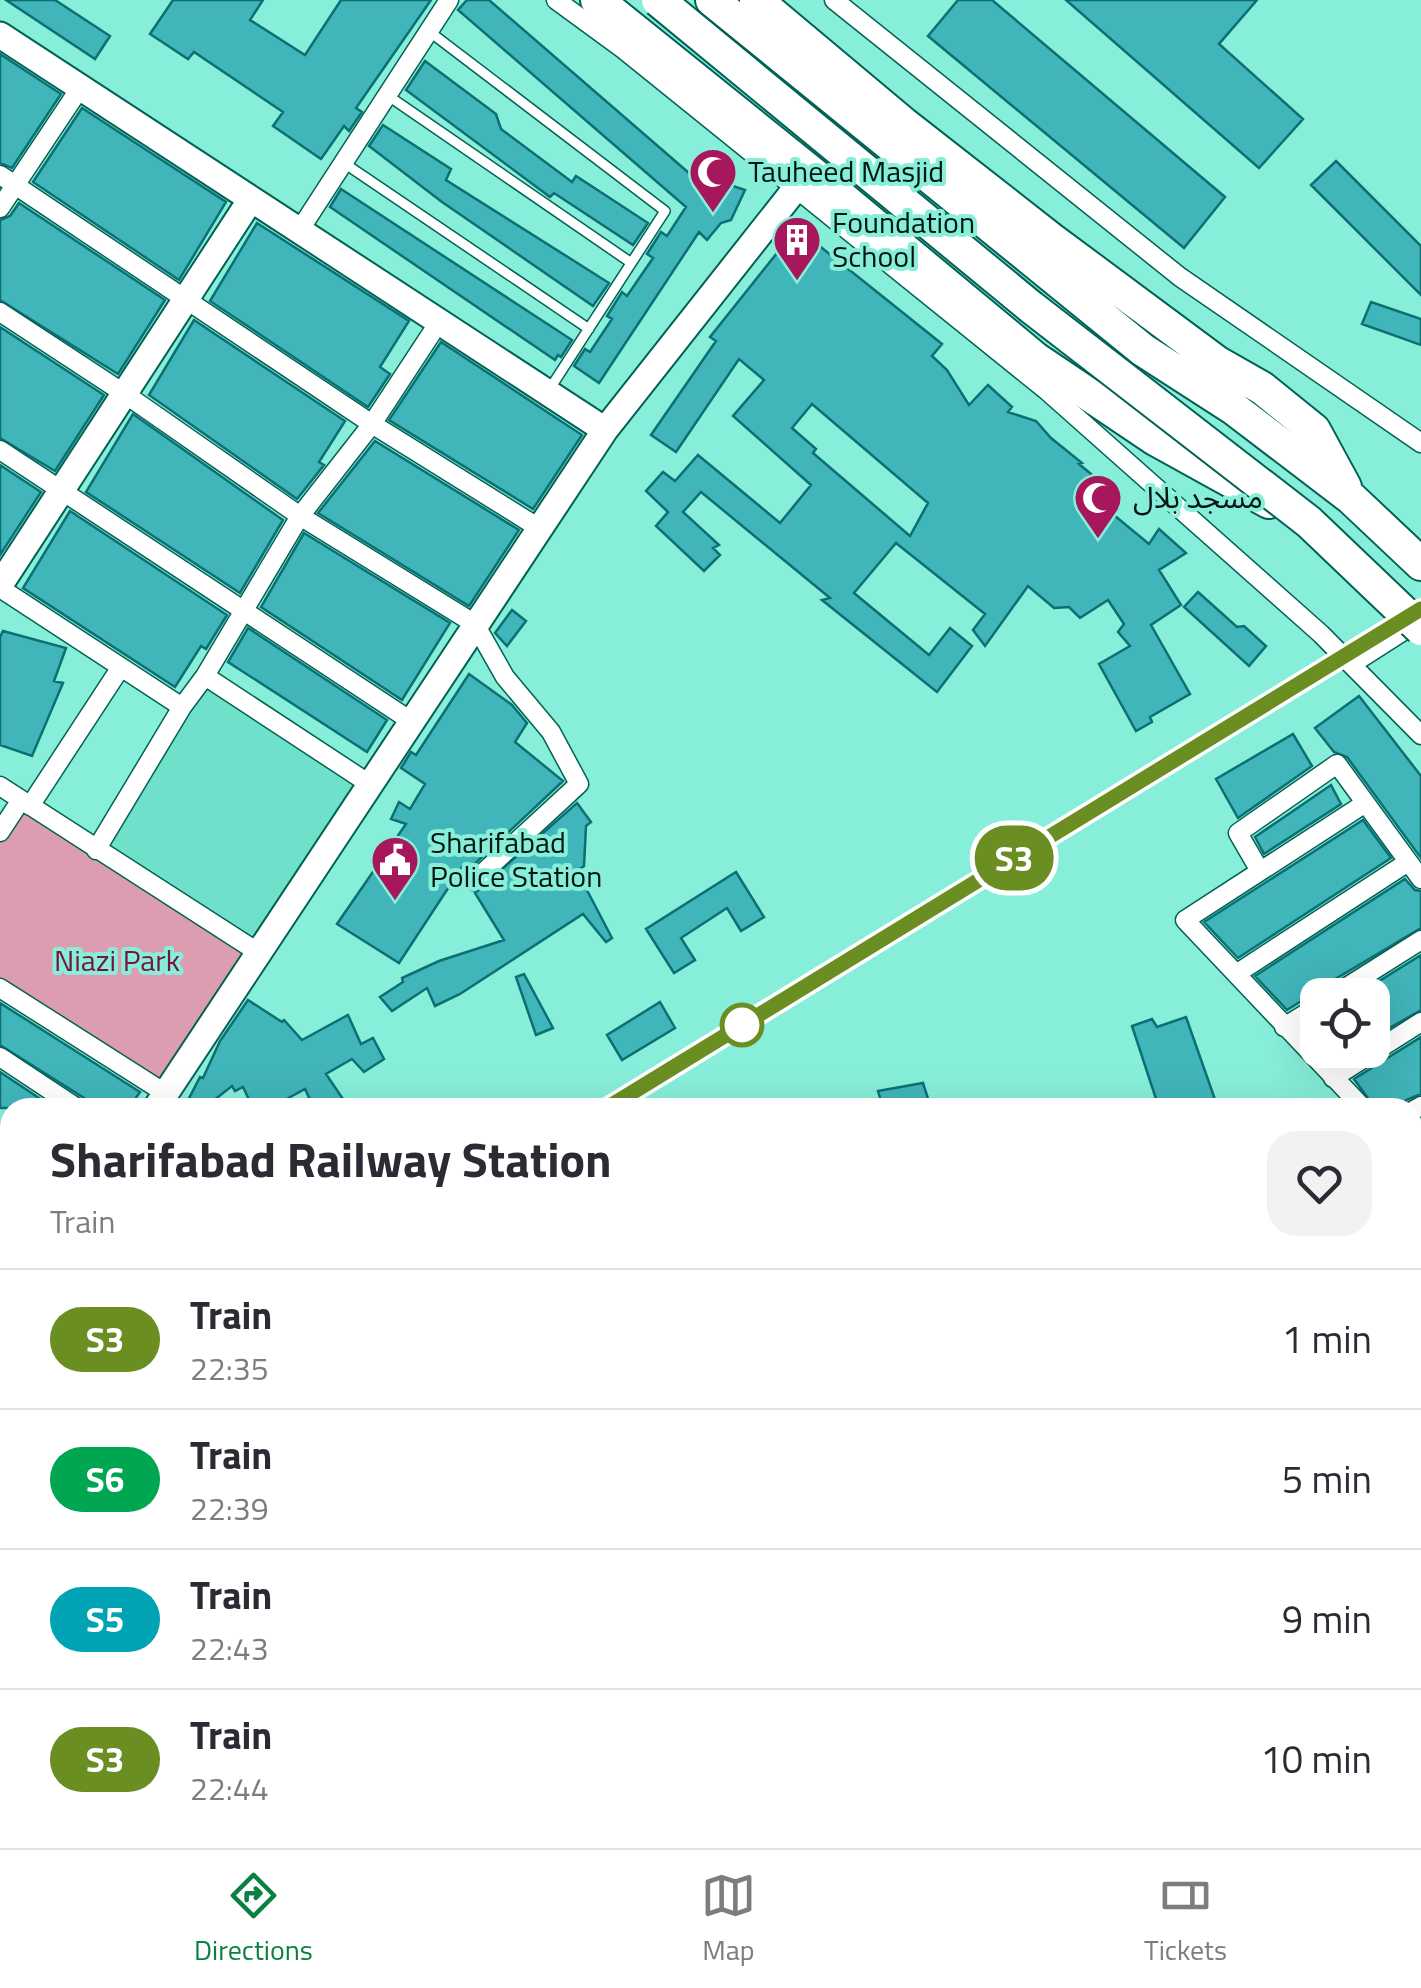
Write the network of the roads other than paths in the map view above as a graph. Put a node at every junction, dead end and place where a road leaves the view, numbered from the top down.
1 (449, 0) edge
2 (556, 0) edge
3 (597, 0) edge
4 (658, 0) edge
5 (712, 0) edge
6 (756, 0) edge
7 (834, 0) edge
8 (428, 32) junction
9 (0, 34) edge
10 (80, 88) junction
11 (387, 95) junction
12 (344, 163) junction
13 (8, 180) edge
14 (796, 188) junction
15 (251, 200) junction
16 (0, 208) edge
17 (299, 231) junction
18 (630, 262) junction
19 (187, 298) junction
20 (0, 312) edge
21 (439, 322) junction
22 (588, 329) junction
23 (547, 393) junction
24 (125, 394) junction
25 (372, 424) junction
26 (604, 430) junction
27 (1421, 443) edge
28 (0, 450) edge
29 (62, 490) junction
30 (1351, 498) junction
31 (300, 516) junction
32 (1309, 522) junction
33 (539, 528) junction
34 (1421, 564) edge
35 (0, 587) edge
36 (242, 609) junction
37 (1421, 620) edge
38 (476, 624) junction
39 (1421, 629) edge
40 (1352, 664) junction
41 (120, 667) junction
42 (205, 676) junction
43 (182, 707) junction
44 (411, 721) junction
45 (1421, 735) edge
46 (371, 785) junction
47 (0, 786) edge
48 (26, 803) junction
49 (1364, 804) junction
50 (0, 832) edge
51 (96, 850) junction
52 (1408, 862) junction
53 (1260, 871) junction
54 (1421, 879) edge
55 (474, 882) dead end
56 (1421, 940) edge
57 (260, 953) junction
58 (1236, 974) junction
59 (1361, 978) edge
60 (0, 988) edge
61 (1300, 1017) edge
62 (1421, 1022) edge
63 (1284, 1027) junction
64 (0, 1057) edge
65 (1334, 1078) junction
66 (61, 1098) edge
67 (157, 1098) edge
68 (161, 1098) edge
69 (1353, 1098) edge

1 - 8 street
2 - 14 street
3 - 32 highway, bridge
4 - 32 highway, bridge
5 - 30 highway
6 - 30 highway
7 - 27 street
8 - 11 street
8 - 18 lane
9 - 10 street
10 - 13 street
10 - 15 street
11 - 12 street
11 - 18 lane
12 - 17 street
12 - 22 lane
13 - 16 street
13 - 19 street
14 - 26 street
14 - 40 street
15 - 17 street
15 - 19 street
17 - 21 street
18 - 22 lane
19 - 24 street
19 - 25 street
20 - 24 street
21 - 23 street
21 - 25 street
22 - 23 lane
23 - 26 street
24 - 29 street
24 - 31 street
25 - 31 street
25 - 33 street
26 - 33 street
28 - 29 street
29 - 35 street
29 - 36 street
30 - 34 highway
31 - 36 street
31 - 38 street
32 - 39 highway, bridge
33 - 38 street
35 - 41 street
36 - 42 street
36 - 44 street
37 - 40 street
38 - 44 street
38 - 55 street
40 - 45 street
41 - 43 street
41 - 48 street
42 - 43 street
42 - 46 street
43 - 51 street
44 - 46 street
46 - 57 street
47 - 48 street
48 - 50 street
48 - 51 street
49 - 52 street
49 - 53 street
49 - 53 street
51 - 57 street
52 - 54 street
52 - 58 street
53 - 58 street
56 - 59 street
57 - 68 street
58 - 63 street
60 - 67 street
61 - 63 street
62 - 65 street
63 - 65 street
64 - 66 street
65 - 69 street

